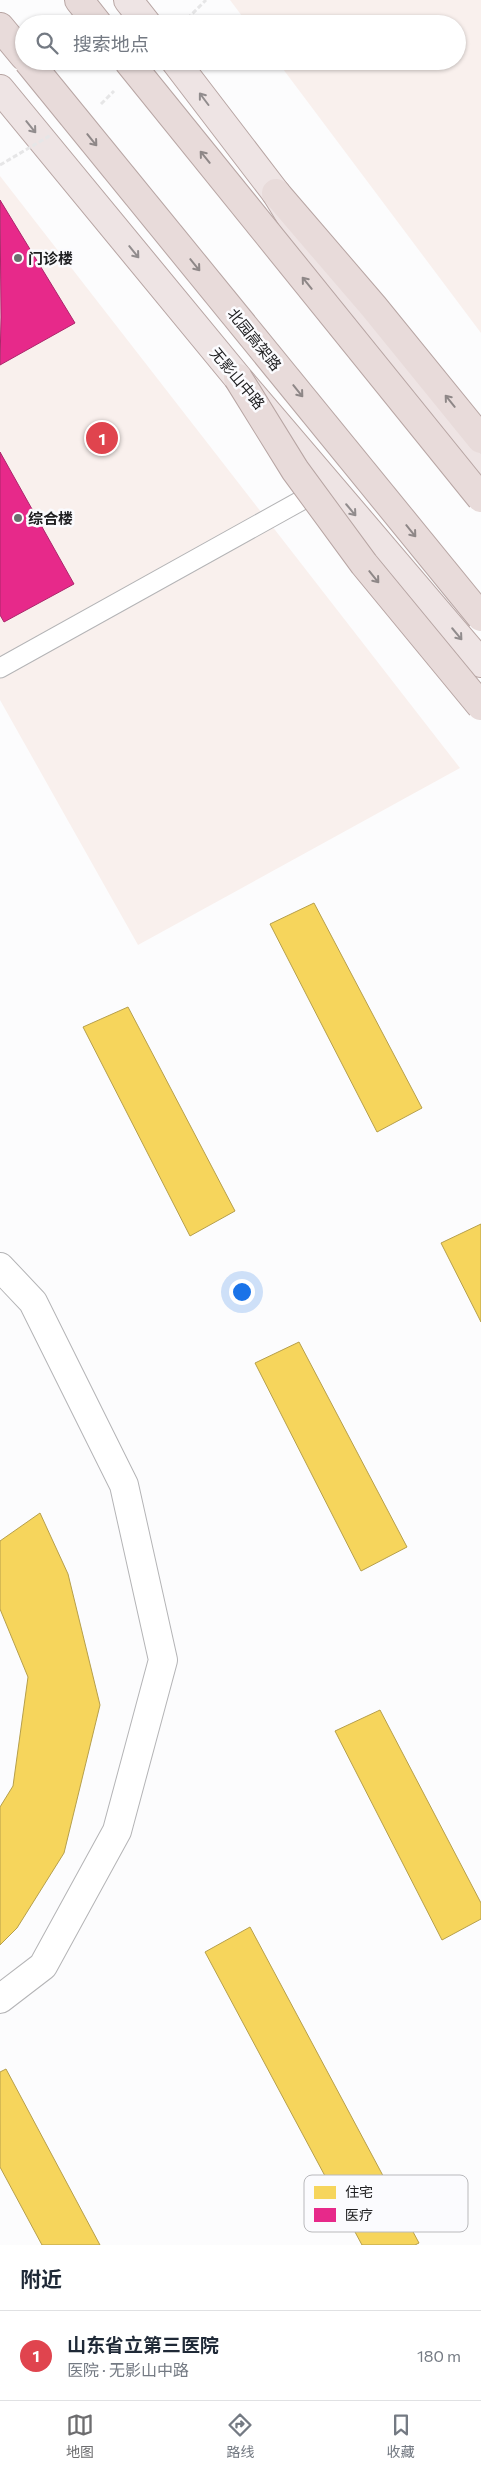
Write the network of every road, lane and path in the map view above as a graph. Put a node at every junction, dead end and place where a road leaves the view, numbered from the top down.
1 (78, 0) edge
2 (128, 0) edge
3 (206, 0) edge
4 (90, 15) edge
5 (140, 15) edge
6 (191, 15) edge
7 (0, 27) edge
8 (15, 45) edge
9 (35, 70) edge
10 (135, 70) edge
11 (182, 70) edge
12 (0, 89) edge
13 (276, 193) junction
14 (238, 378) junction
15 (481, 439) edge
16 (481, 476) edge
17 (330, 485) junction
18 (481, 498) edge
19 (481, 618) edge
20 (481, 663) edge
21 (0, 668) edge
22 (481, 706) edge
23 (0, 1267) edge
24 (0, 1999) edge

1 - 4 highway
2 - 5 main road
3 - 6 path
7 - 8 highway
9 -> 19 highway, 北园高架路, bridge
18 -> 10 highway, bridge
13 -> 11 main road
12 -> 14 main road, 无影山中路
15 -> 13 highway
13 - 16 main road
14 - 17 main road, 无影山中路
14 -> 22 highway, bridge
17 -> 20 main road, 无影山中路
17 - 21 lane
23 - 24 street

